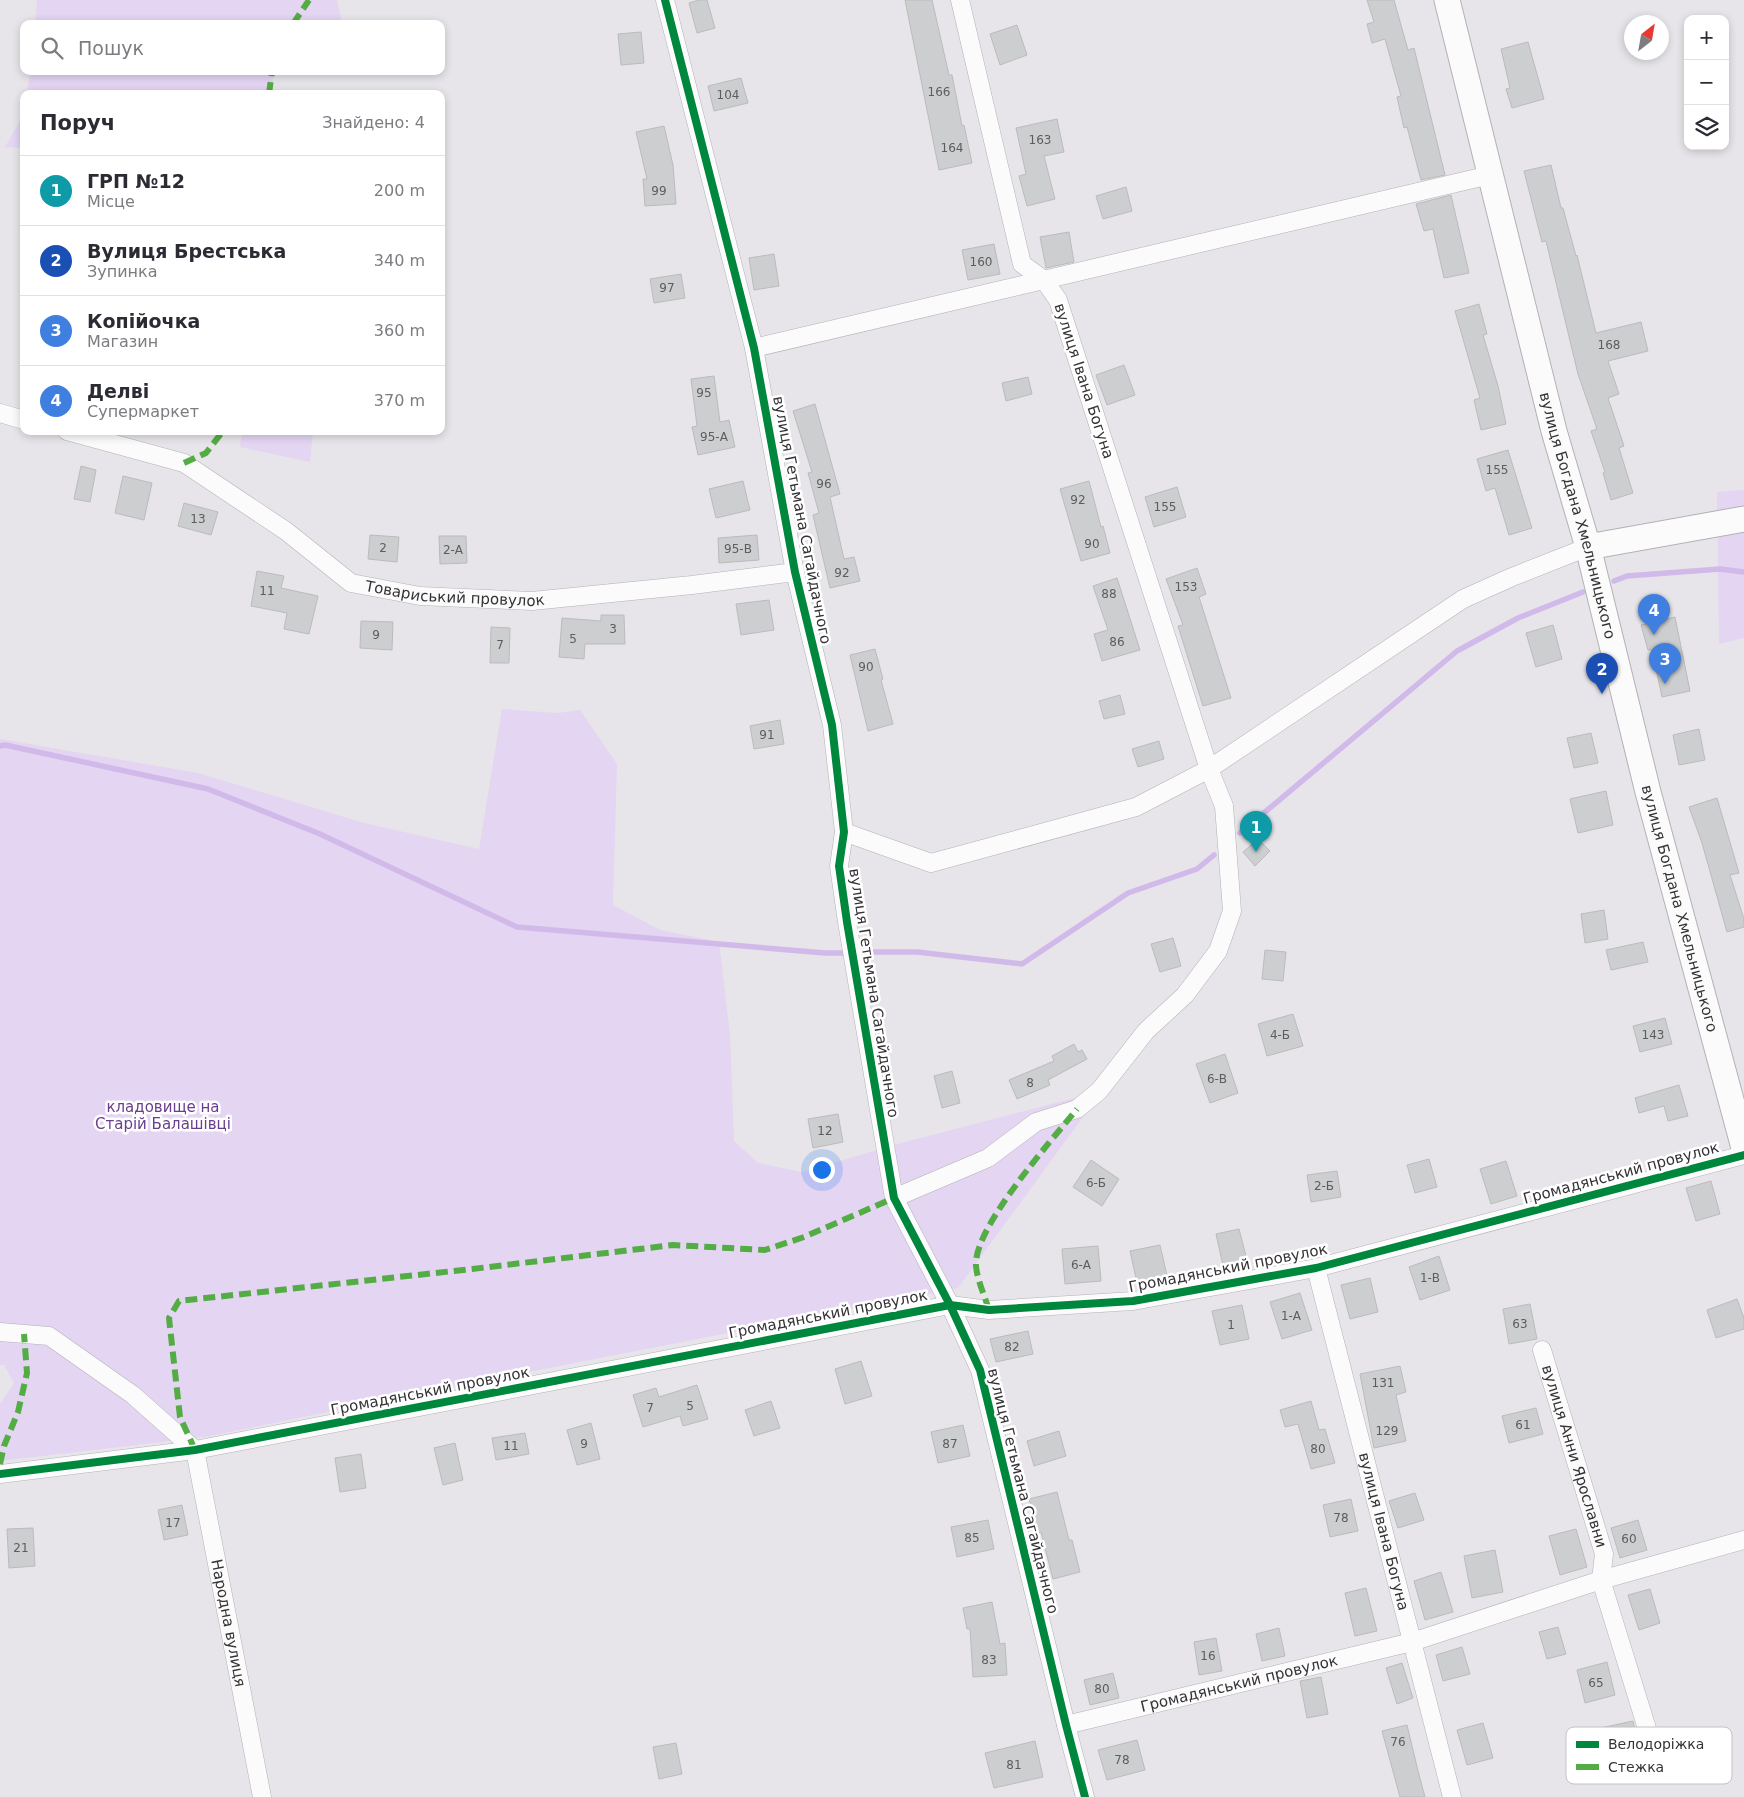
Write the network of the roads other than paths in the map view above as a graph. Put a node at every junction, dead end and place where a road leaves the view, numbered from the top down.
1 (665, 0) edge
2 (960, 0) edge
3 (1447, 0) edge
4 (1490, 175) junction
5 (1044, 280) junction
6 (754, 348) junction
7 (0, 413) edge
8 (20, 419) edge
9 (82, 435) edge
10 (1744, 519) edge
11 (1588, 547) junction
12 (795, 572) junction
13 (1209, 769) junction
14 (844, 832) junction
15 (1744, 1148) edge
16 (1744, 1155) edge
17 (894, 1198) junction
18 (1316, 1268) junction
19 (950, 1305) junction
20 (0, 1332) edge
21 (1542, 1350) dead end
22 (195, 1450) junction
23 (0, 1474) edge
24 (1744, 1540) edge
25 (1601, 1580) junction
26 (1412, 1642) junction
27 (1066, 1725) junction
28 (1647, 1727) edge
29 (262, 1797) edge
30 (1086, 1797) edge
31 (1452, 1797) edge

1 - 6 street, вулиця Гетьмана Сагайдачного
2 - 5 street, вулиця Івана Богуна
3 - 4 street, вулиця Богдана Хмельницького
4 - 5 street
4 - 11 street, вулиця Богдана Хмельницького
5 - 6 street
5 - 13 street, вулиця Івана Богуна
6 - 12 street, вулиця Гетьмана Сагайдачного
7 - 8 street
9 - 12 street, Товариський провулок
10 - 11 street
11 - 13 street
11 - 15 street, вулиця Богдана Хмельницького
12 - 14 street, вулиця Гетьмана Сагайдачного
13 - 14 street
13 - 17 street
14 - 17 street, вулиця Гетьмана Сагайдачного
16 - 18 street, Громадянський провулок
17 - 19 street, вулиця Гетьмана Сагайдачного
18 - 19 street, Громадянський провулок
18 - 26 street, вулиця Івана Богуна
19 - 22 street, Громадянський провулок
19 - 27 street, вулиця Гетьмана Сагайдачного
20 - 22 street
21 - 25 street, вулиця Анни Ярославни
22 - 23 street, Громадянський провулок
22 - 29 street, Народна вулиця
24 - 25 street, Громадянський провулок
25 - 26 street, Громадянський провулок
25 - 28 street, вулиця Анни Ярославни
26 - 27 street, Громадянський провулок
26 - 31 street, вулиця Івана Богуна
27 - 30 street, вулиця Гетьмана Сагайдачного

